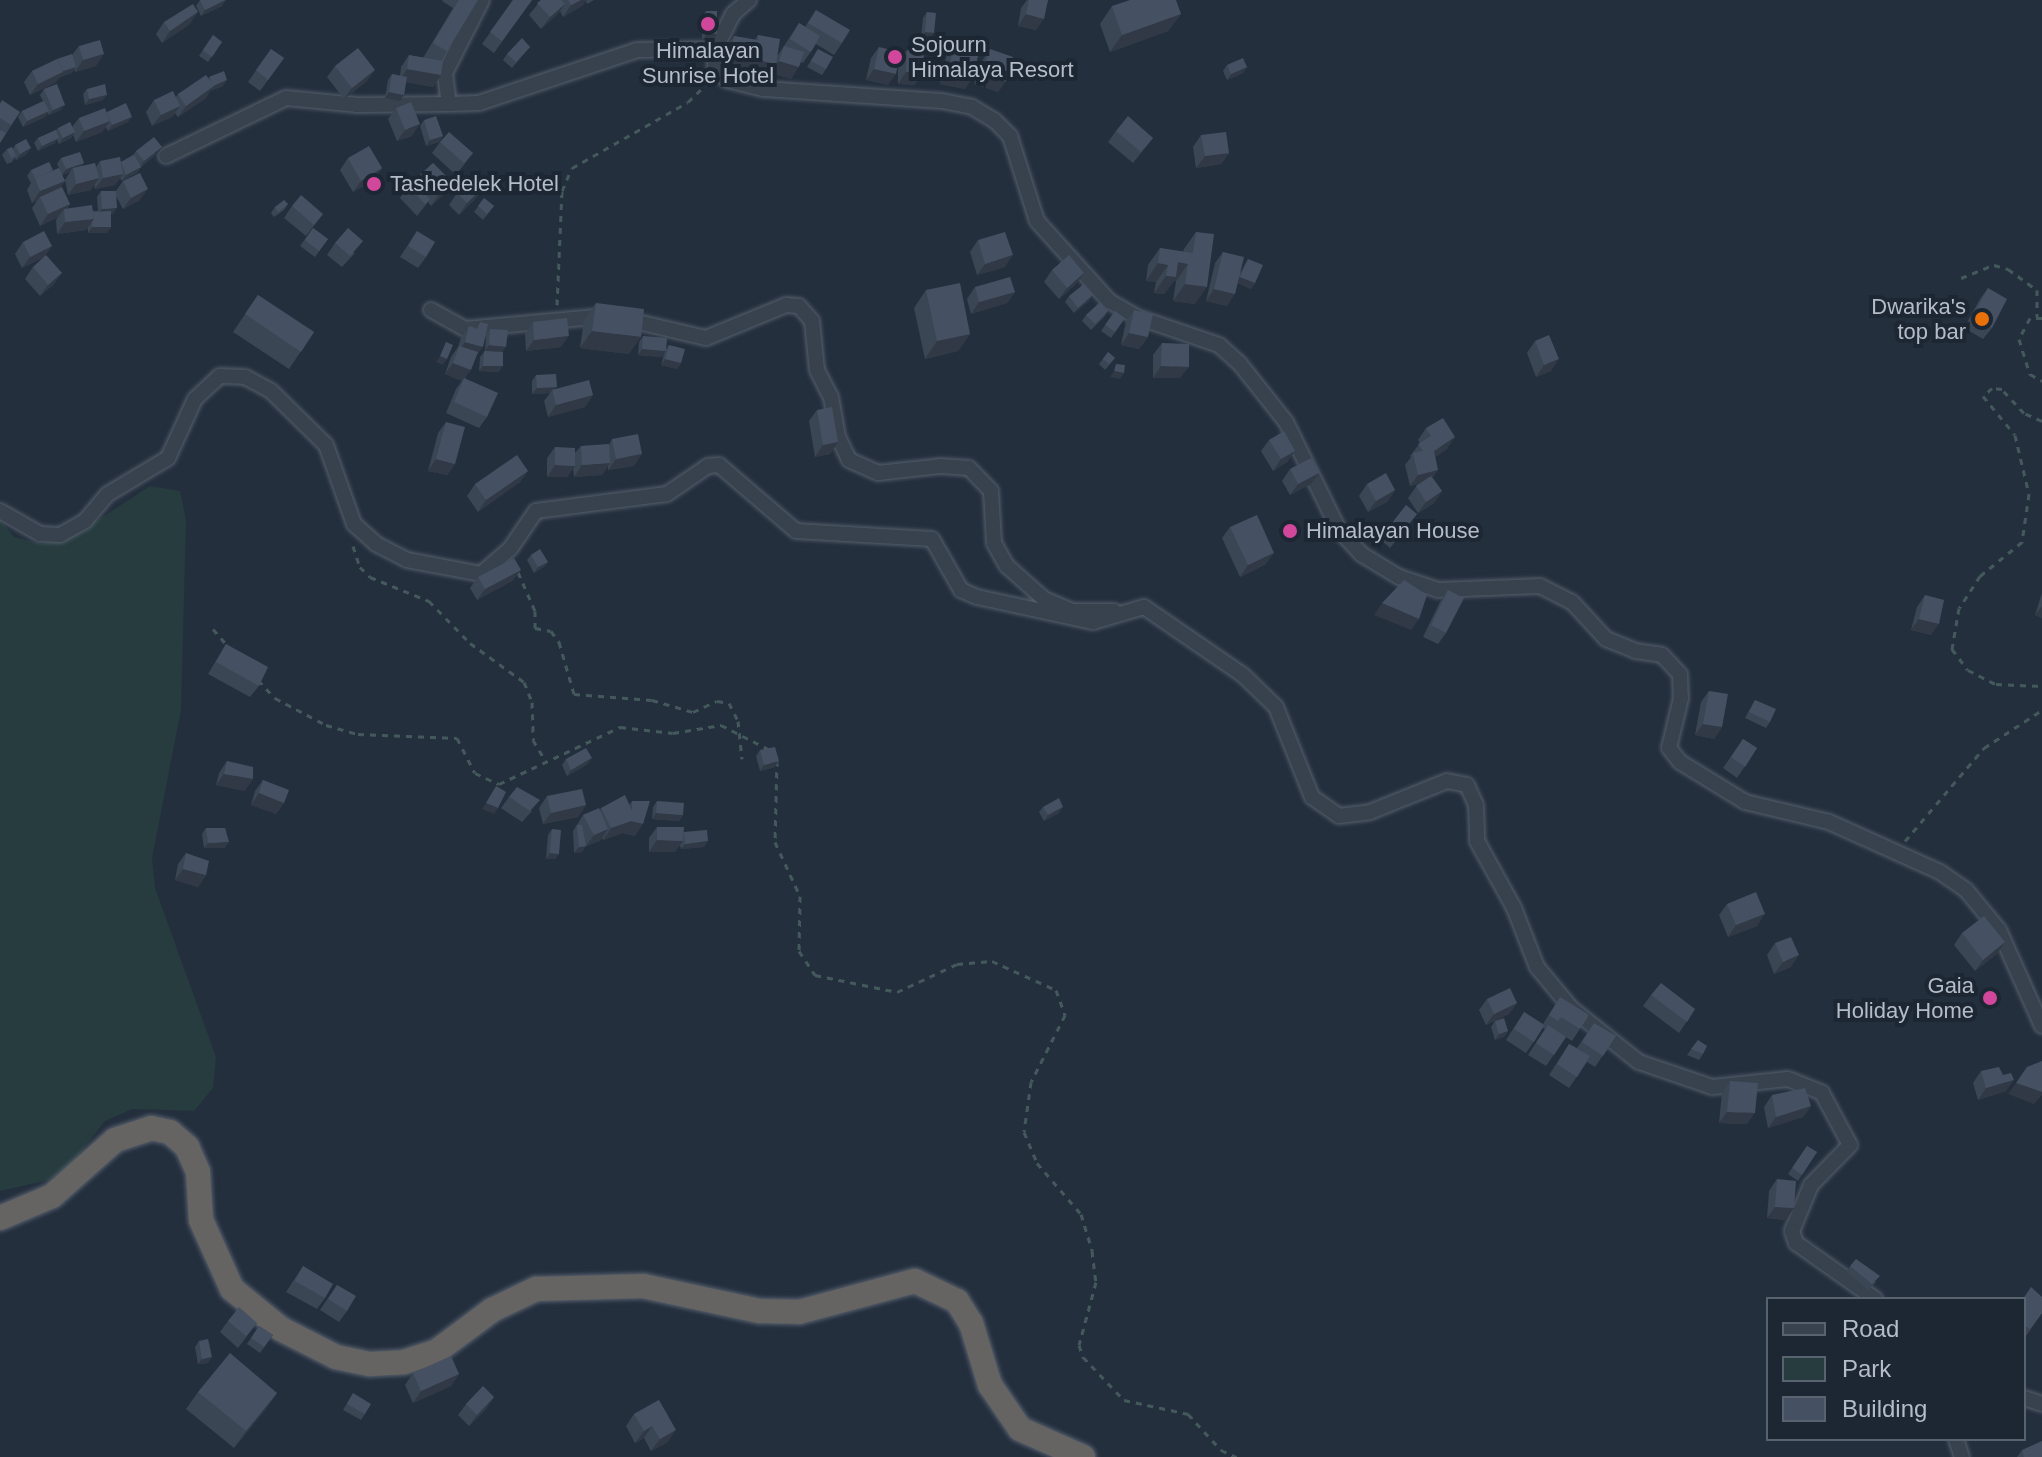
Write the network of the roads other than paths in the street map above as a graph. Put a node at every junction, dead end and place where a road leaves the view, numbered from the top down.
1 (482, 0) edge
2 (749, 0) edge
3 (715, 49) junction
4 (449, 104) junction
5 (166, 156) dead end
6 (431, 310) dead end
7 (0, 511) edge
8 (1122, 611) junction
9 (2042, 1026) edge
10 (0, 1218) edge
11 (1872, 1297) edge
12 (1083, 1457) edge

1 - 4 street
2 - 3 street
3 - 4 street
3 - 9 street
4 - 5 street
6 - 8 street
7 - 8 street
8 - 11 street
10 - 12 highway

